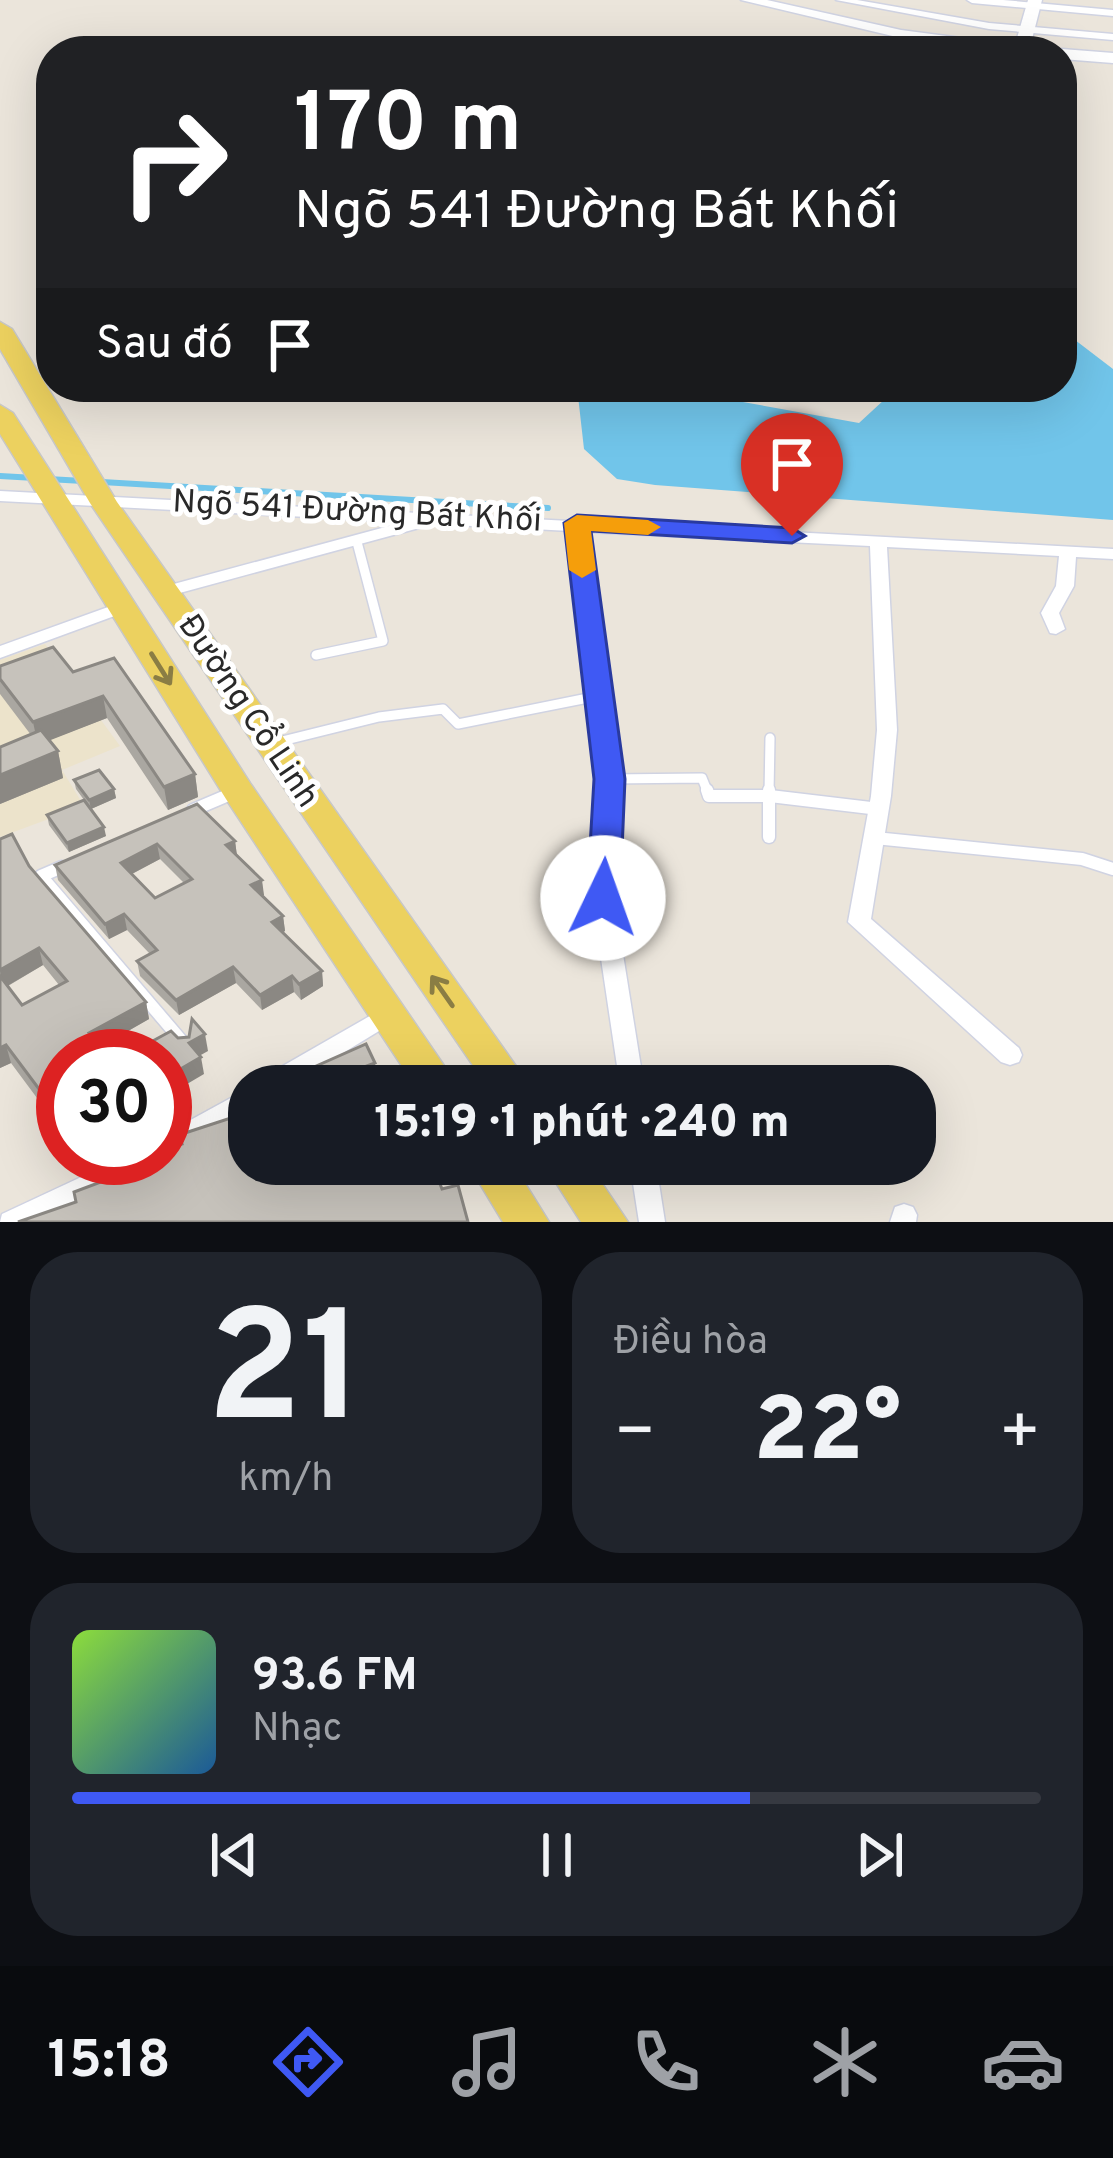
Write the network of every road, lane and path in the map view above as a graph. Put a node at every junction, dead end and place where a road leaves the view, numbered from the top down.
1 (748, 0) edge
2 (842, 0) edge
3 (972, 0) edge
4 (1034, 3) edge
5 (897, 5) edge
6 (1113, 13) edge
7 (1026, 30) junction
8 (915, 36) edge
9 (1025, 36) edge
10 (1113, 38) edge
11 (1077, 55) edge
12 (1113, 58) edge
13 (0, 328) edge
14 (13, 369) edge
15 (0, 412) edge
16 (97, 490) junction
17 (49, 495) junction
18 (0, 496) edge
19 (443, 517) junction
20 (577, 523) junction
21 (878, 541) junction
22 (357, 542) junction
23 (1068, 551) junction
24 (1113, 554) edge
25 (165, 592) junction
26 (122, 607) junction
27 (1056, 629) dead end
28 (0, 652) edge
29 (316, 655) dead end
30 (598, 696) junction
31 (261, 734) junction
32 (770, 738) dead end
33 (206, 740) junction
34 (609, 779) junction
35 (238, 790) junction
36 (770, 796) junction
37 (879, 809) junction
38 (170, 820) edge
39 (769, 837) dead end
40 (874, 838) junction
41 (84, 857) edge
42 (1113, 869) edge
43 (389, 1014) junction
44 (172, 1029) edge
45 (1010, 1055) dead end
46 (304, 1065) edge
47 (423, 1065) edge
48 (494, 1065) edge
49 (629, 1065) edge
50 (228, 1110) edge
51 (192, 1132) edge
52 (90, 1185) edge
53 (503, 1185) edge
54 (580, 1185) edge
55 (646, 1185) edge
56 (11, 1222) edge
57 (527, 1222) edge
58 (606, 1222) edge
59 (652, 1222) edge

1 - 8 street
2 - 5 street
3 - 4 street
4 - 6 street
4 - 7 street
5 - 7 street
7 - 9 street
7 - 10 street
11 - 12 street
13 - 14 main road, Đường Cổ Linh
14 - 16 main road, Đường Cổ Linh
15 - 17 main road, Đường Cổ Linh
16 - 17 street, Ngõ 541 Đường Bát Khối
16 - 19 street, Ngõ 541 Đường Bát Khối
16 - 25 main road, Đường Cổ Linh
17 - 18 street, Ngõ 541 Đường Bát Khối
17 - 26 main road, Đường Cổ Linh
19 - 20 street, Ngõ 541 Đường Bát Khối
19 - 22 street
20 - 21 street, Ngõ 541 Đường Bát Khối
20 - 30 street
21 - 23 street, Ngõ 541 Đường Bát Khối
21 - 37 street
22 - 25 street
22 - 29 lane
23 - 24 street, Ngõ 541 Đường Bát Khối
23 - 27 street
25 - 31 main road, Đường Cổ Linh
26 - 28 street
26 -> 33 main road, Đường Cổ Linh
30 - 31 lane
30 - 34 street
31 - 33 main road
48 -> 31 main road, Đường Cổ Linh
32 - 36 lane
33 - 35 main road, Đường Cổ Linh
34 - 36 lane
34 - 49 street
35 - 38 lane
35 - 43 main road, Đường Cổ Linh
36 - 37 lane
36 - 39 lane
37 - 40 street
40 - 42 lane
40 - 45 street
41 - 44 lane
43 - 46 street
43 - 47 main road, Đường Cổ Linh
50 - 51 street
52 - 56 street
53 - 57 main road
54 - 58 main road
55 - 59 street

